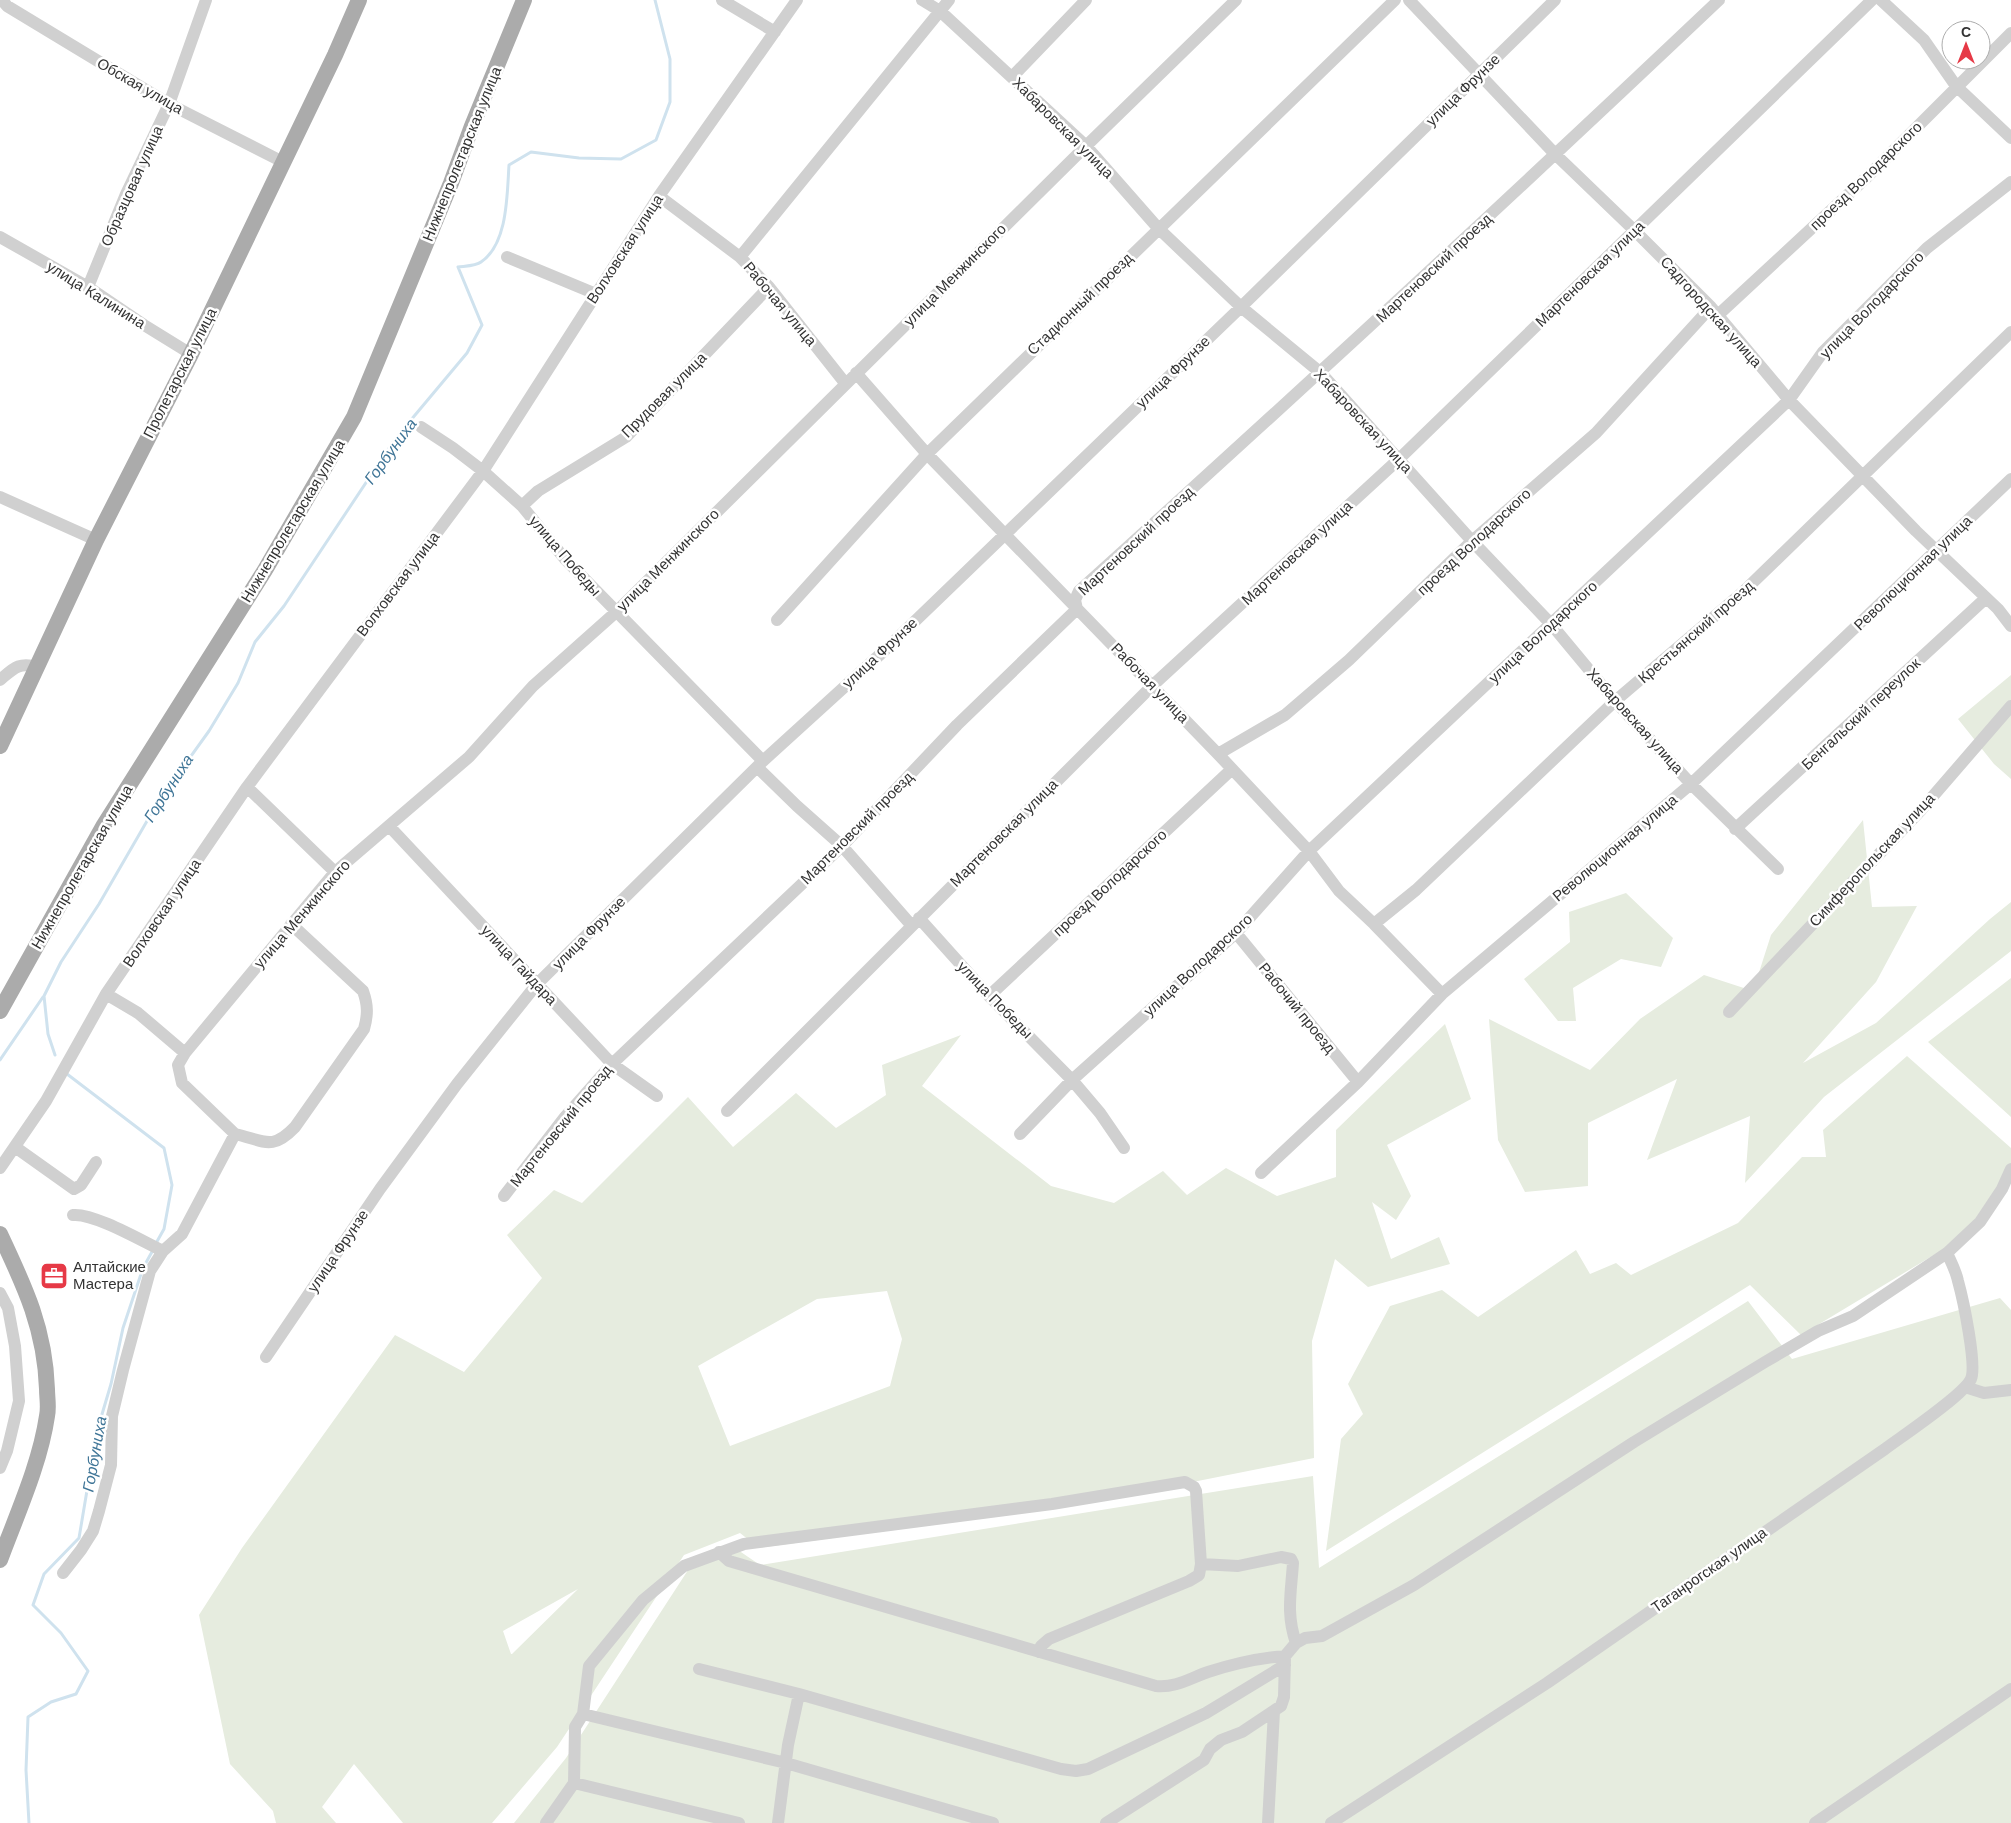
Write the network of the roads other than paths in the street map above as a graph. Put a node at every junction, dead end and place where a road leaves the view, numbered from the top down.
1 (206, 0) edge
2 (359, 0) edge
3 (524, 0) edge
4 (722, 0) edge
5 (797, 0) edge
6 (922, 0) edge
7 (949, 0) edge
8 (1086, 0) edge
9 (1236, 0) edge
10 (1395, 0) edge
11 (1410, 0) edge
12 (1555, 0) edge
13 (1719, 0) edge
14 (1872, 0) edge
15 (1881, 0) edge
16 (3, 7) edge
17 (940, 11) junction
18 (775, 32) junction
19 (2011, 33) edge
20 (1479, 73) junction
21 (1012, 77) junction
22 (1956, 86) junction
23 (168, 104) junction
24 (2011, 138) edge
25 (1086, 146) junction
26 (1556, 155) junction
27 (283, 162) junction
28 (2011, 182) edge
29 (659, 196) junction
30 (1158, 228) junction
31 (1635, 231) junction
32 (0, 237) edge
33 (506, 257) dead end
34 (740, 257) junction
35 (88, 287) junction
36 (769, 287) junction
37 (596, 294) junction
38 (1241, 307) junction
39 (1714, 311) junction
40 (2011, 332) edge
41 (191, 354) junction
42 (856, 373) junction
43 (1321, 373) junction
44 (845, 383) junction
45 (1789, 400) junction
46 (421, 427) dead end
47 (927, 454) junction
48 (1399, 458) junction
49 (482, 471) junction
50 (1863, 474) junction
51 (2011, 479) edge
52 (0, 497) edge
53 (522, 506) junction
54 (1003, 534) junction
55 (96, 540) junction
56 (1472, 541) junction
57 (1937, 550) junction
58 (1986, 598) junction
59 (1076, 609) junction
60 (615, 613) junction
61 (776, 620) dead end
62 (1551, 624) junction
63 (2011, 626) edge
64 (38, 667) junction
65 (0, 680) edge
66 (1152, 686) junction
67 (1615, 701) junction
68 (2011, 706) edge
69 (0, 746) edge
70 (1218, 754) junction
71 (760, 764) junction
72 (1231, 770) junction
73 (1691, 784) junction
74 (246, 787) junction
75 (389, 826) junction
76 (1735, 829) junction
77 (842, 846) junction
78 (1309, 851) junction
79 (1778, 869) dead end
80 (335, 872) junction
81 (915, 922) junction
82 (291, 924) junction
83 (1374, 924) junction
84 (1236, 933) junction
85 (537, 984) junction
86 (106, 994) junction
87 (1442, 994) junction
88 (989, 996) junction
89 (0, 1011) edge
90 (1729, 1012) dead end
91 (185, 1053) junction
92 (612, 1064) junction
93 (1072, 1080) junction
94 (1358, 1082) junction
95 (657, 1096) dead end
96 (727, 1111) dead end
97 (235, 1134) junction
98 (1020, 1134) dead end
99 (15, 1146) junction
100 (1124, 1148) dead end
101 (96, 1162) dead end
102 (0, 1168) edge
103 (2011, 1168) edge
104 (1261, 1173) dead end
105 (504, 1196) dead end
106 (73, 1215) dead end
107 (0, 1234) edge
108 (163, 1251) junction
109 (1947, 1252) junction
110 (0, 1292) edge
111 (266, 1357) dead end
112 (1965, 1387) junction
113 (2011, 1390) edge
114 (0, 1468) edge
115 (719, 1552) junction
116 (0, 1560) edge
117 (1201, 1564) junction
118 (63, 1573) dead end
119 (1296, 1643) junction
120 (1039, 1652) junction
121 (1285, 1660) junction
122 (699, 1669) dead end
123 (2011, 1689) edge
124 (799, 1694) junction
125 (1274, 1711) junction
126 (583, 1714) junction
127 (786, 1763) junction
128 (574, 1783) junction
129 (546, 1823) edge
130 (739, 1823) edge
131 (778, 1823) edge
132 (993, 1823) edge
133 (1106, 1823) edge
134 (1268, 1823) edge
135 (1331, 1823) edge
136 (1815, 1823) edge

1 - 23 street, Образцовая улица
2 - 27 main road, Пролетарская улица
3 - 89 main road, Нижнепролетарская улица
4 - 18 street
5 - 18 street, Волховская улица
6 - 17 street, Хабаровская улица
7 - 17 street
8 - 21 street
9 - 25 street, улица Менжинского
10 - 30 street, Стадионный проезд
11 - 20 street, Садгородская улица
12 - 20 street, улица Фрунзе
13 - 26 street, Мартеновский проезд
14 - 31 street, Мартеновская улица
15 - 22 street
16 - 23 street, Обская улица
17 - 21 street, Хабаровская улица
17 - 34 street
18 - 29 street, Волховская улица
19 - 22 street, проезд Володарского
20 - 26 street, Садгородская улица
20 - 38 street, улица Фрунзе
21 - 25 street, Хабаровская улица
22 - 24 street
22 - 39 street, проезд Володарского
23 - 27 street, Обская улица
23 - 35 street, Образцовая улица
25 - 30 street, Хабаровская улица
25 - 42 street, улица Менжинского
26 - 31 street, Садгородская улица
26 - 43 street, Мартеновский проезд
27 - 41 main road, Пролетарская улица
28 - 45 street, улица Володарского
29 - 34 street, Рабочая улица
29 - 37 street, Волховская улица
30 - 38 street, Хабаровская улица
30 - 47 street, Стадионный проезд
31 - 39 street, Садгородская улица
31 - 48 street, Мартеновская улица
32 - 35 street, улица Калинина
33 - 37 street
34 - 36 street, Рабочая улица
35 - 41 street, улица Калинина
36 - 44 street, Рабочая улица
36 - 53 street, Прудовая улица
37 - 49 street, Волховская улица
38 - 43 street, Хабаровская улица
38 - 54 street, улица Фрунзе
39 - 45 street, Садгородская улица
39 - 56 street, проезд Володарского
40 - 50 street, Крестьянский проезд
41 - 55 main road, Пролетарская улица
42 - 44 street, улица Менжинского
42 - 47 street, Рабочая улица
43 - 48 street, Хабаровская улица
43 - 59 street, Мартеновский проезд
44 - 60 street, улица Менжинского
45 - 50 street, Садгородская улица
45 - 62 street, улица Володарского
46 - 49 street, улица Победы
47 - 54 street, Рабочая улица
47 - 61 street, Стадионный проезд
48 - 56 street, Хабаровская улица
48 - 66 street, Мартеновская улица
49 - 53 street, улица Победы
49 - 74 street, Волховская улица
50 - 57 street, Садгородская улица
50 - 67 street, Крестьянский проезд
51 - 57 street, Революционная улица
52 - 55 street
53 - 60 street, улица Победы
54 - 59 street, Рабочая улица
54 - 71 street, улица Фрунзе
55 - 64 main road, Пролетарская улица
56 - 62 street, Хабаровская улица
56 - 70 street, проезд Володарского
57 - 58 street, Садгородская улица
57 - 73 street, Революционная улица
58 - 63 street, Садгородская улица
58 - 76 street, Бенгальский переулок
59 - 66 street, Рабочая улица
59 - 77 street, Мартеновский проезд
60 - 71 street, улица Победы
60 - 75 street, улица Менжинского
62 - 67 street, Хабаровская улица
62 - 78 street, улица Володарского
64 - 65 street
64 - 69 main road, Пролетарская улица
66 - 70 street, Рабочая улица
66 - 81 street, Мартеновская улица
67 - 73 street, Хабаровская улица
67 - 83 street, Крестьянский проезд
68 - 90 street, Симферопольская улица
70 - 72 street, Рабочая улица
71 - 77 street, улица Победы
71 - 85 street, улица Фрунзе
72 - 78 street, Рабочая улица
72 - 88 street, проезд Володарского
73 - 76 street, Хабаровская улица
73 - 87 street, Революционная улица
74 - 80 street
74 - 86 street, Волховская улица
75 - 80 street, улица Менжинского
75 - 85 street, улица Гайдара
76 - 79 street, Хабаровская улица
77 - 81 street, улица Победы
77 - 92 street, Мартеновский проезд
78 - 83 street, Рабочая улица
78 - 84 street, улица Володарского
80 - 82 street, улица Менжинского
81 - 88 street, улица Победы
81 - 96 street, Мартеновская улица
82 - 91 street, улица Менжинского
82 - 97 street
83 - 87 street, Рабочая улица
84 - 93 street, улица Володарского
84 - 94 street, Рабочий проезд
85 - 92 street, улица Гайдара
85 - 111 street, улица Фрунзе
86 - 91 street
86 - 99 street, Волховская улица
87 - 94 street, Революционная улица
88 - 93 street, улица Победы
91 - 97 street, улица Менжинского
92 - 95 street, улица Гайдара
92 - 105 street, Мартеновский проезд
93 - 98 street, улица Володарского
93 - 100 street, улица Победы
94 - 104 street, Революционная улица
97 - 108 street
99 - 101 street
99 - 102 street, Волховская улица
103 - 109 street
106 - 108 street
107 - 116 main road
108 - 118 street
109 - 112 street
109 - 119 street
110 - 114 street
112 - 113 street
112 - 135 street, Таганрогская улица
115 - 117 street
115 - 120 street
115 - 126 street
117 - 119 street
117 - 120 street
119 - 121 street
120 - 121 street
121 - 124 street
121 - 125 street
122 - 124 street
123 - 136 street
124 - 127 street
125 - 133 street
125 - 134 street
126 - 127 street
126 - 128 street
127 - 131 street
127 - 132 street
128 - 129 street
128 - 130 street

